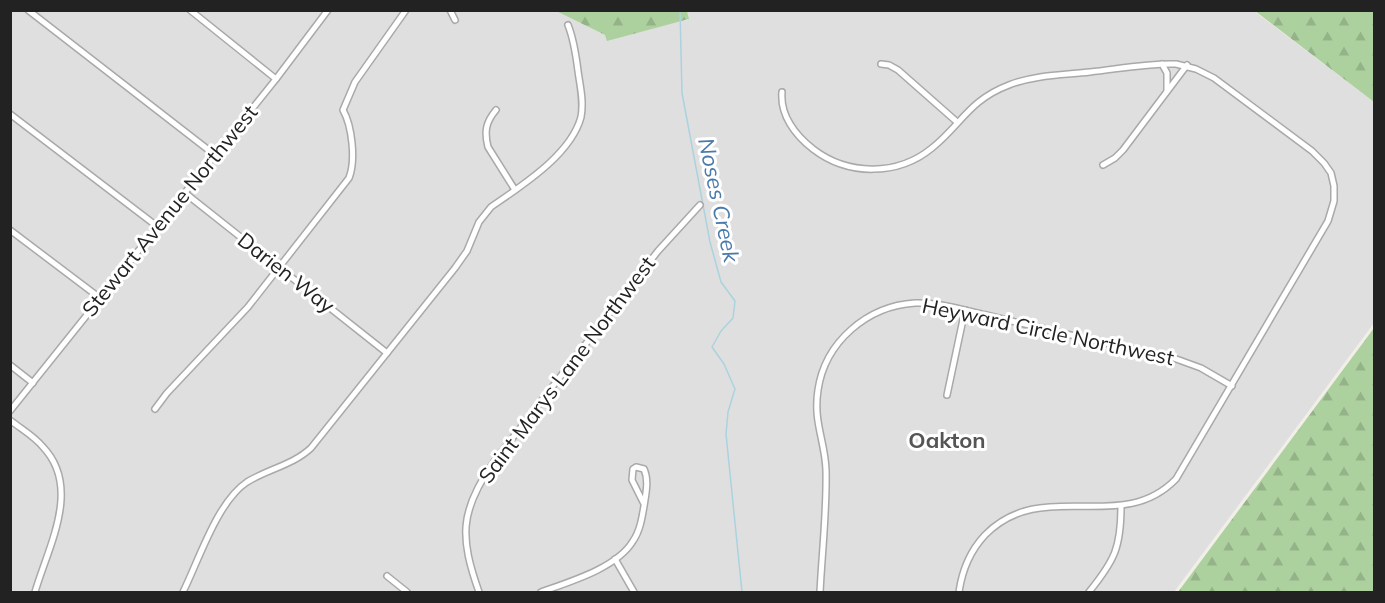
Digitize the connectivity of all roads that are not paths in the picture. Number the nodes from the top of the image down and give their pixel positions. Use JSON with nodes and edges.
{"nodes":[{"id":1,"x":28,"y":10,"type":"edge"},
{"id":2,"x":190,"y":10,"type":"edge"},
{"id":3,"x":328,"y":10,"type":"edge"},
{"id":4,"x":406,"y":10,"type":"edge"},
{"id":5,"x":450,"y":10,"type":"edge"},
{"id":6,"x":454,"y":20,"type":"dead end"},
{"id":7,"x":568,"y":25,"type":"dead end"},
{"id":8,"x":881,"y":64,"type":"dead end"},
{"id":9,"x":1162,"y":64,"type":"junction"},
{"id":10,"x":1187,"y":65,"type":"junction"},
{"id":11,"x":276,"y":79,"type":"junction"},
{"id":12,"x":782,"y":92,"type":"dead end"},
{"id":13,"x":1167,"y":92,"type":"junction"},
{"id":14,"x":496,"y":110,"type":"dead end"},
{"id":15,"x":10,"y":114,"type":"edge"},
{"id":16,"x":957,"y":122,"type":"junction"},
{"id":17,"x":215,"y":155,"type":"junction"},
{"id":18,"x":1103,"y":165,"type":"dead end"},
{"id":19,"x":515,"y":190,"type":"junction"},
{"id":20,"x":185,"y":193,"type":"junction"},
{"id":21,"x":700,"y":205,"type":"dead end"},
{"id":22,"x":681,"y":225,"type":"junction"},
{"id":23,"x":158,"y":227,"type":"junction"},
{"id":24,"x":10,"y":230,"type":"edge"},
{"id":25,"x":687,"y":231,"type":"dead end"},
{"id":26,"x":279,"y":268,"type":"junction"},
{"id":27,"x":100,"y":298,"type":"junction"},
{"id":28,"x":965,"y":310,"type":"junction"},
{"id":29,"x":387,"y":353,"type":"junction"},
{"id":30,"x":10,"y":366,"type":"edge"},
{"id":31,"x":33,"y":383,"type":"junction"},
{"id":32,"x":1232,"y":386,"type":"junction"},
{"id":33,"x":946,"y":395,"type":"dead end"},
{"id":34,"x":155,"y":409,"type":"dead end"},
{"id":35,"x":10,"y":411,"type":"edge"},
{"id":36,"x":10,"y":420,"type":"edge"},
{"id":37,"x":644,"y":504,"type":"junction"},
{"id":38,"x":1121,"y":506,"type":"junction"},
{"id":39,"x":615,"y":559,"type":"junction"},
{"id":40,"x":387,"y":576,"type":"dead end"},
{"id":41,"x":35,"y":592,"type":"edge"},
{"id":42,"x":183,"y":592,"type":"edge"},
{"id":43,"x":407,"y":592,"type":"edge"},
{"id":44,"x":479,"y":592,"type":"edge"},
{"id":45,"x":541,"y":592,"type":"edge"},
{"id":46,"x":634,"y":592,"type":"edge"},
{"id":47,"x":820,"y":592,"type":"edge"},
{"id":48,"x":959,"y":592,"type":"edge"},
{"id":49,"x":1089,"y":592,"type":"edge"}],
"edges":[{"from":1,"to":17,"type":"street"},
{"from":2,"to":11,"type":"street"},
{"from":3,"to":11,"type":"street","name":"Stewart Avenue Northwest"},
{"from":4,"to":26,"type":"street"},
{"from":5,"to":6,"type":"street"},
{"from":7,"to":19,"type":"street"},
{"from":8,"to":16,"type":"street"},
{"from":9,"to":10,"type":"street"},
{"from":9,"to":13,"type":"street"},
{"from":9,"to":16,"type":"street"},
{"from":10,"to":13,"type":"street"},
{"from":10,"to":32,"type":"street"},
{"from":11,"to":17,"type":"street","name":"Stewart Avenue Northwest"},
{"from":12,"to":16,"type":"street"},
{"from":13,"to":18,"type":"street"},
{"from":14,"to":19,"type":"street"},
{"from":15,"to":23,"type":"street"},
{"from":17,"to":20,"type":"street","name":"Stewart Avenue Northwest"},
{"from":19,"to":29,"type":"street"},
{"from":20,"to":23,"type":"street","name":"Stewart Avenue Northwest"},
{"from":20,"to":26,"type":"street","name":"Darien Way"},
{"from":21,"to":22,"type":"street","name":"Saint Marys Lane Northwest"},
{"from":22,"to":25,"type":"street"},
{"from":22,"to":44,"type":"street","name":"Saint Marys Lane Northwest"},
{"from":23,"to":27,"type":"street","name":"Stewart Avenue Northwest"},
{"from":24,"to":27,"type":"street"},
{"from":26,"to":29,"type":"street","name":"Darien Way"},
{"from":26,"to":34,"type":"street"},
{"from":27,"to":31,"type":"street","name":"Stewart Avenue Northwest"},
{"from":28,"to":32,"type":"street","name":"Heyward Circle Northwest"},
{"from":28,"to":33,"type":"street"},
{"from":28,"to":47,"type":"street","name":"Heyward Circle Northwest"},
{"from":29,"to":42,"type":"street"},
{"from":30,"to":31,"type":"street"},
{"from":31,"to":35,"type":"street","name":"Stewart Avenue Northwest"},
{"from":32,"to":38,"type":"street"},
{"from":36,"to":41,"type":"street"},
{"from":37,"to":37,"type":"street"},
{"from":37,"to":39,"type":"street"},
{"from":38,"to":48,"type":"street"},
{"from":38,"to":49,"type":"street"},
{"from":39,"to":45,"type":"street"},
{"from":39,"to":46,"type":"street"},
{"from":40,"to":43,"type":"street"}]}
